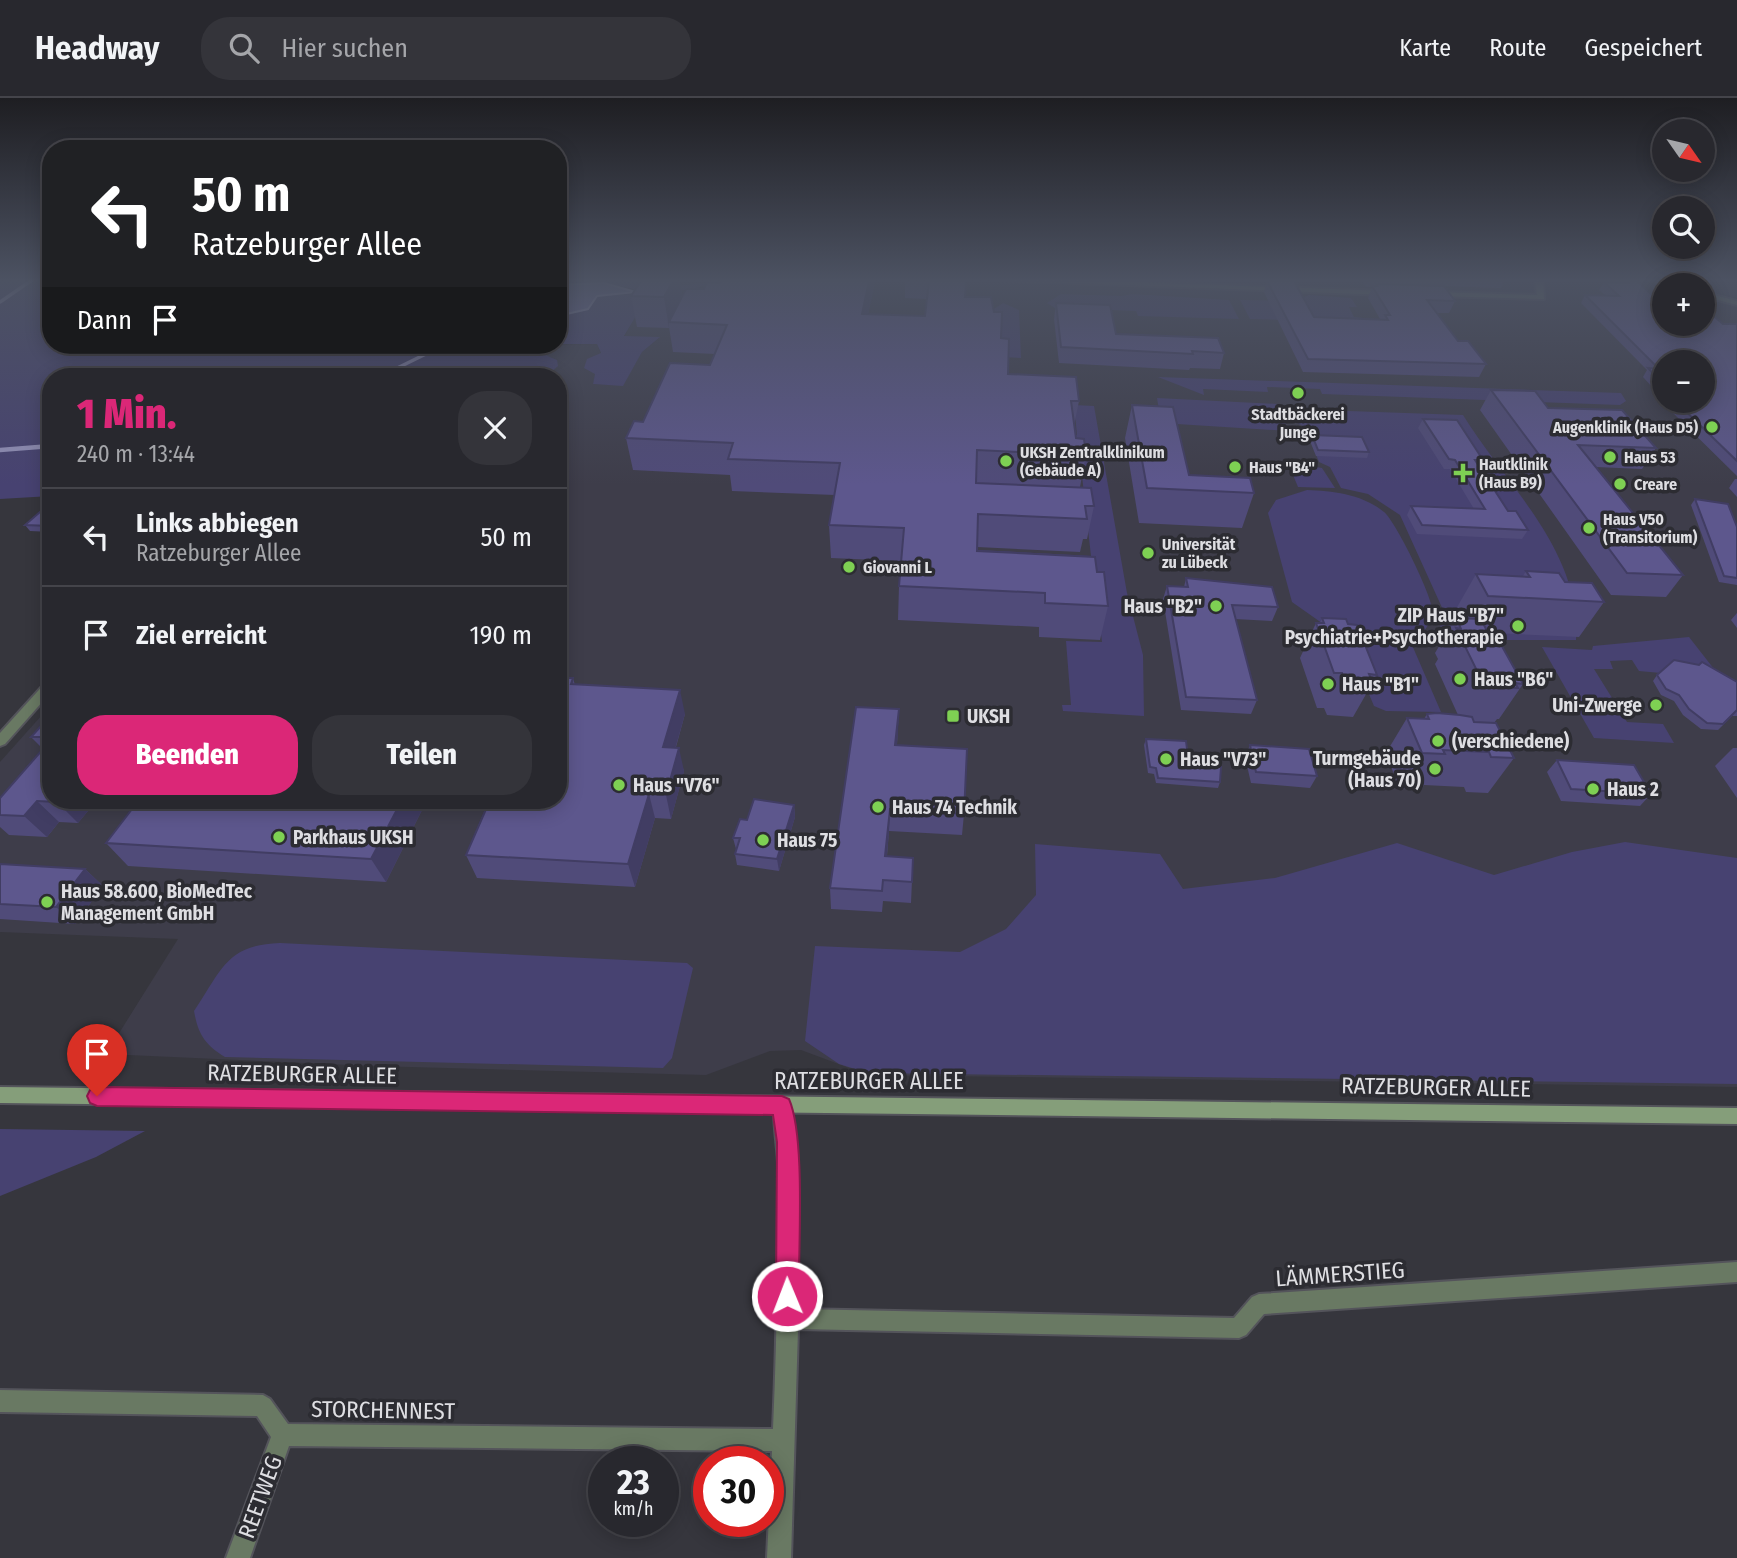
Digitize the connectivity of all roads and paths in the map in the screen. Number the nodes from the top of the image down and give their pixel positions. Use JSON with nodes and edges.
{"nodes":[{"id":1,"x":42,"y":694,"type":"edge"},
{"id":2,"x":0,"y":741,"type":"edge"},
{"id":3,"x":0,"y":1095,"type":"edge"},
{"id":4,"x":782,"y":1106,"type":"junction"},
{"id":5,"x":1737,"y":1116,"type":"edge"},
{"id":6,"x":1737,"y":1272,"type":"edge"},
{"id":7,"x":788,"y":1319,"type":"junction"},
{"id":8,"x":0,"y":1401,"type":"edge"},
{"id":9,"x":282,"y":1435,"type":"junction"},
{"id":10,"x":781,"y":1440,"type":"junction"},
{"id":11,"x":238,"y":1558,"type":"edge"},
{"id":12,"x":779,"y":1558,"type":"edge"}],
"edges":[{"from":1,"to":2,"type":"street"},
{"from":3,"to":4,"type":"main road","name":"RATZEBURGER ALLEE"},
{"from":4,"to":5,"type":"main road","name":"RATZEBURGER ALLEE"},
{"from":4,"to":7,"type":"street"},
{"from":6,"to":7,"type":"street","name":"LÄMMERSTIEG"},
{"from":7,"to":10,"type":"street"},
{"from":8,"to":9,"type":"street"},
{"from":9,"to":10,"type":"street","name":"STORCHENNEST"},
{"from":9,"to":11,"type":"street","name":"REETWEG"},
{"from":10,"to":12,"type":"street"}]}
